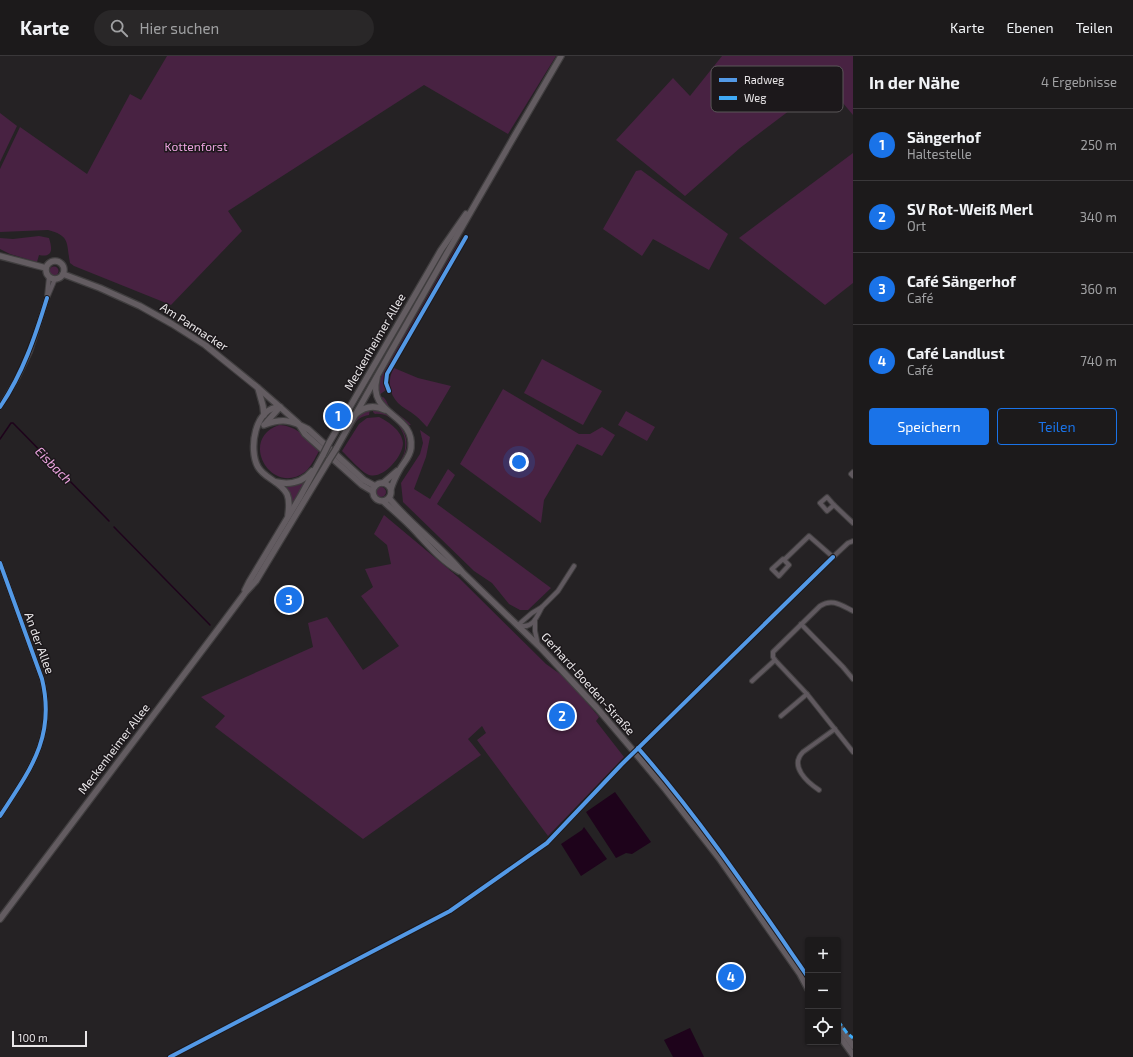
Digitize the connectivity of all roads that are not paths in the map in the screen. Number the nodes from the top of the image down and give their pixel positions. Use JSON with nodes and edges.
{"nodes":[{"id":1,"x":561,"y":56,"type":"edge"},
{"id":2,"x":457,"y":230,"type":"junction"},
{"id":3,"x":0,"y":256,"type":"edge"},
{"id":4,"x":46,"y":268,"type":"junction"},
{"id":5,"x":63,"y":274,"type":"junction"},
{"id":6,"x":49,"y":277,"type":"junction"},
{"id":7,"x":55,"y":279,"type":"junction"},
{"id":8,"x":47,"y":298,"type":"junction"},
{"id":9,"x":378,"y":375,"type":"junction"},
{"id":10,"x":257,"y":387,"type":"junction"},
{"id":11,"x":0,"y":407,"type":"edge"},
{"id":12,"x":280,"y":407,"type":"junction"},
{"id":13,"x":388,"y":411,"type":"junction"},
{"id":14,"x":264,"y":415,"type":"junction"},
{"id":15,"x":355,"y":415,"type":"junction"},
{"id":16,"x":298,"y":423,"type":"junction"},
{"id":17,"x":264,"y":425,"type":"junction"},
{"id":18,"x":254,"y":438,"type":"junction"},
{"id":19,"x":319,"y":461,"type":"junction"},
{"id":20,"x":400,"y":468,"type":"junction"},
{"id":21,"x":853,"y":472,"type":"edge"},
{"id":22,"x":853,"y":476,"type":"edge"},
{"id":23,"x":276,"y":482,"type":"junction"},
{"id":24,"x":383,"y":483,"type":"junction"},
{"id":25,"x":374,"y":488,"type":"junction"},
{"id":26,"x":390,"y":489,"type":"junction"},
{"id":27,"x":389,"y":498,"type":"junction"},
{"id":28,"x":384,"y":502,"type":"junction"},
{"id":29,"x":834,"y":504,"type":"dead end"},
{"id":30,"x":287,"y":519,"type":"junction"},
{"id":31,"x":853,"y":523,"type":"edge"},
{"id":32,"x":853,"y":541,"type":"edge"},
{"id":33,"x":784,"y":560,"type":"dead end"},
{"id":34,"x":0,"y":564,"type":"edge"},
{"id":35,"x":574,"y":566,"type":"dead end"},
{"id":36,"x":463,"y":573,"type":"junction"},
{"id":37,"x":245,"y":593,"type":"junction"},
{"id":38,"x":542,"y":607,"type":"junction"},
{"id":39,"x":853,"y":611,"type":"edge"},
{"id":40,"x":535,"y":620,"type":"junction"},
{"id":41,"x":801,"y":624,"type":"junction"},
{"id":42,"x":518,"y":625,"type":"junction"},
{"id":43,"x":538,"y":645,"type":"junction"},
{"id":44,"x":774,"y":660,"type":"junction"},
{"id":45,"x":853,"y":679,"type":"edge"},
{"id":46,"x":752,"y":681,"type":"dead end"},
{"id":47,"x":807,"y":694,"type":"junction"},
{"id":48,"x":781,"y":716,"type":"dead end"},
{"id":49,"x":835,"y":729,"type":"junction"},
{"id":50,"x":853,"y":752,"type":"edge"},
{"id":51,"x":819,"y":790,"type":"dead end"},
{"id":52,"x":0,"y":816,"type":"edge"},
{"id":53,"x":0,"y":919,"type":"edge"},
{"id":54,"x":800,"y":974,"type":"junction"},
{"id":55,"x":805,"y":980,"type":"edge"},
{"id":56,"x":805,"y":983,"type":"edge"},
{"id":57,"x":841,"y":1029,"type":"edge"},
{"id":58,"x":841,"y":1038,"type":"edge"},
{"id":59,"x":853,"y":1046,"type":"edge"},
{"id":60,"x":853,"y":1055,"type":"edge"}],
"edges":[{"from":1,"to":2,"type":"main road","name":"Meckenheimer Allee"},
{"from":2,"to":9,"type":"main road","name":"Meckenheimer Allee"},
{"from":2,"to":19,"type":"main road","name":"Meckenheimer Allee","bridge":true},
{"from":3,"to":4,"type":"main road"},
{"from":4,"to":5,"type":"main road"},
{"from":4,"to":6,"type":"main road"},
{"from":5,"to":7,"type":"main road"},
{"from":5,"to":10,"type":"main road","name":"Am Pannacker"},
{"from":6,"to":7,"type":"main road"},
{"from":6,"to":8,"type":"street"},
{"from":7,"to":8,"type":"street"},
{"from":8,"to":11,"type":"street"},
{"from":9,"to":13,"type":"main road"},
{"from":9,"to":15,"type":"main road","name":"Meckenheimer Allee"},
{"from":10,"to":12,"type":"main road","name":"Am Pannacker"},
{"from":10,"to":14,"type":"main road"},
{"from":12,"to":14,"type":"main road"},
{"from":12,"to":16,"type":"main road","name":"Am Pannacker"},
{"from":12,"to":17,"type":"main road"},
{"from":13,"to":15,"type":"main road"},
{"from":13,"to":20,"type":"main road"},
{"from":14,"to":18,"type":"main road"},
{"from":15,"to":37,"type":"main road","name":"Meckenheimer Allee","bridge":true},
{"from":16,"to":17,"type":"main road"},
{"from":16,"to":25,"type":"main road","name":"Am Pannacker"},
{"from":17,"to":18,"type":"main road"},
{"from":18,"to":23,"type":"main road"},
{"from":19,"to":23,"type":"main road"},
{"from":19,"to":30,"type":"main road","name":"Meckenheimer Allee"},
{"from":20,"to":24,"type":"main road"},
{"from":20,"to":26,"type":"main road"},
{"from":21,"to":22,"type":"street"},
{"from":23,"to":30,"type":"main road"},
{"from":24,"to":25,"type":"main road"},
{"from":24,"to":26,"type":"main road"},
{"from":25,"to":28,"type":"main road","name":"Gerhard-Boeden-Straße"},
{"from":26,"to":27,"type":"main road"},
{"from":27,"to":28,"type":"main road"},
{"from":27,"to":36,"type":"main road","name":"Gerhard-Boeden-Straße"},
{"from":28,"to":36,"type":"main road","name":"Gerhard-Boeden-Straße"},
{"from":29,"to":31,"type":"street"},
{"from":30,"to":37,"type":"main road","name":"Meckenheimer Allee"},
{"from":32,"to":33,"type":"street"},
{"from":34,"to":52,"type":"street","name":"An der Allee"},
{"from":35,"to":38,"type":"street"},
{"from":36,"to":42,"type":"main road","name":"Gerhard-Boeden-Straße"},
{"from":37,"to":53,"type":"main road","name":"Meckenheimer Allee"},
{"from":38,"to":40,"type":"street"},
{"from":38,"to":42,"type":"street"},
{"from":39,"to":41,"type":"street"},
{"from":40,"to":42,"type":"street"},
{"from":40,"to":43,"type":"street"},
{"from":41,"to":44,"type":"street"},
{"from":41,"to":45,"type":"street"},
{"from":42,"to":43,"type":"main road","name":"Gerhard-Boeden-Straße"},
{"from":43,"to":54,"type":"main road","name":"Gerhard-Boeden-Straße"},
{"from":44,"to":46,"type":"street"},
{"from":44,"to":47,"type":"street"},
{"from":47,"to":48,"type":"street"},
{"from":47,"to":49,"type":"street"},
{"from":49,"to":50,"type":"street"},
{"from":49,"to":51,"type":"street"},
{"from":54,"to":55,"type":"main road","name":"Gerhard-Boeden-Straße"},
{"from":54,"to":56,"type":"main road","name":"Gerhard-Boeden-Straße"},
{"from":57,"to":59,"type":"main road"},
{"from":58,"to":60,"type":"main road"}]}
